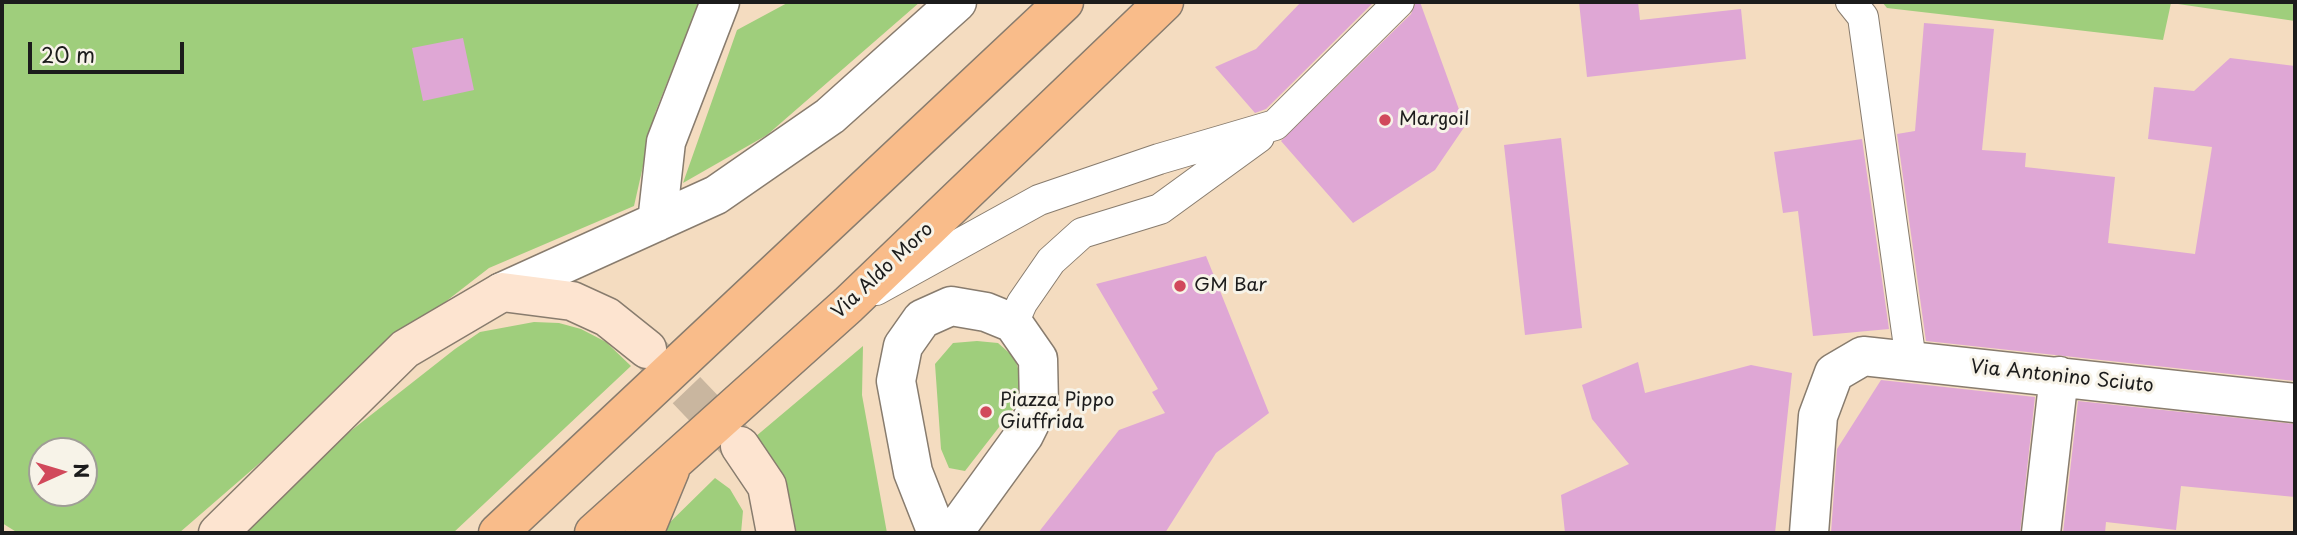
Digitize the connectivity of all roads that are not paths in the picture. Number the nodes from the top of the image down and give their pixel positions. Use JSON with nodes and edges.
{"nodes":[{"id":1,"x":720,"y":2,"type":"edge"},
{"id":2,"x":957,"y":2,"type":"edge"},
{"id":3,"x":1064,"y":2,"type":"edge"},
{"id":4,"x":1164,"y":2,"type":"edge"},
{"id":5,"x":1399,"y":2,"type":"edge"},
{"id":6,"x":1851,"y":2,"type":"edge"},
{"id":7,"x":1275,"y":125,"type":"junction"},
{"id":8,"x":657,"y":222,"type":"junction"},
{"id":9,"x":502,"y":292,"type":"junction"},
{"id":10,"x":848,"y":305,"type":"junction"},
{"id":11,"x":1013,"y":323,"type":"junction"},
{"id":12,"x":647,"y":349,"type":"tunnel mouth"},
{"id":13,"x":1912,"y":361,"type":"junction"},
{"id":14,"x":2059,"y":376,"type":"junction"},
{"id":15,"x":2295,"y":403,"type":"edge"},
{"id":16,"x":740,"y":446,"type":"tunnel mouth"},
{"id":17,"x":675,"y":458,"type":"junction"},
{"id":18,"x":218,"y":533,"type":"edge"},
{"id":19,"x":498,"y":533,"type":"edge"},
{"id":20,"x":594,"y":533,"type":"edge"},
{"id":21,"x":644,"y":533,"type":"edge"},
{"id":22,"x":776,"y":533,"type":"edge"},
{"id":23,"x":937,"y":533,"type":"edge"},
{"id":24,"x":953,"y":533,"type":"edge"},
{"id":25,"x":1809,"y":533,"type":"edge"},
{"id":26,"x":2041,"y":533,"type":"edge"}],
"edges":[{"from":1,"to":8,"type":"street"},
{"from":2,"to":8,"type":"street"},
{"from":3,"to":19,"type":"main road"},
{"from":4,"to":10,"type":"main road","name":"Via Aldo Moro"},
{"from":5,"to":7,"type":"lane"},
{"from":6,"to":13,"type":"lane"},
{"from":7,"to":10,"type":"lane"},
{"from":7,"to":11,"type":"lane"},
{"from":8,"to":9,"type":"street"},
{"from":9,"to":12,"type":"main road"},
{"from":9,"to":18,"type":"main road"},
{"from":10,"to":17,"type":"main road","name":"Via Aldo Moro"},
{"from":11,"to":23,"type":"street"},
{"from":11,"to":24,"type":"street"},
{"from":13,"to":14,"type":"street","name":"Via Antonino Sciuto"},
{"from":13,"to":25,"type":"street","name":"Via Antonino Sciuto"},
{"from":14,"to":15,"type":"street","name":"Via Antonino Sciuto"},
{"from":14,"to":26,"type":"street"},
{"from":16,"to":22,"type":"main road"},
{"from":17,"to":20,"type":"main road","name":"Via Aldo Moro"},
{"from":17,"to":21,"type":"main road"}]}
